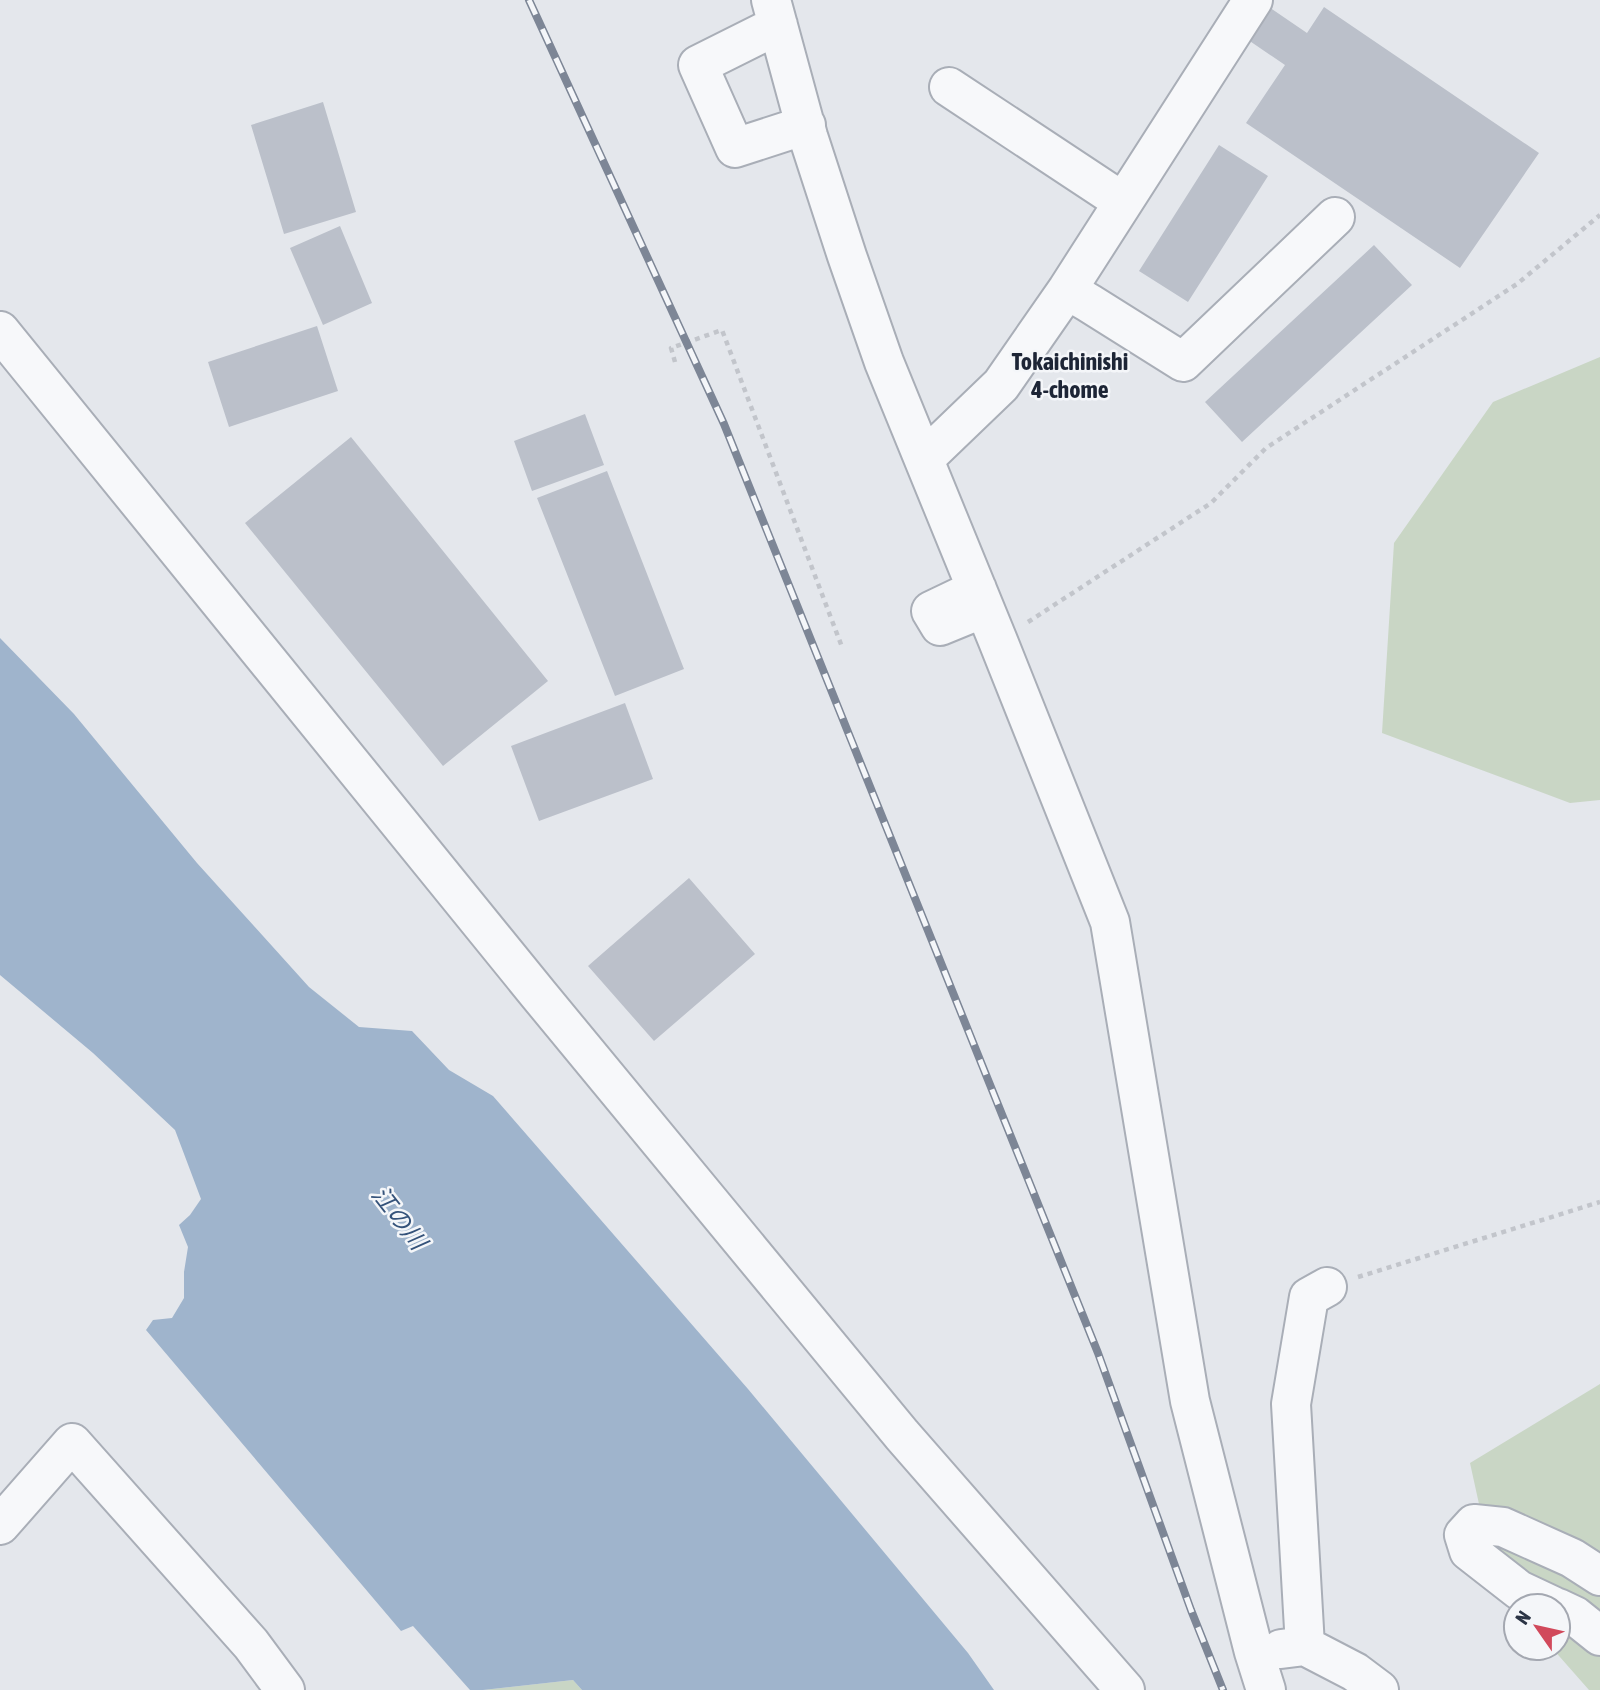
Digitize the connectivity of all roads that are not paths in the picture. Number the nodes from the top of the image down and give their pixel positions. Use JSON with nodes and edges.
{"nodes":[{"id":1,"x":1253,"y":0,"type":"edge"},
{"id":2,"x":774,"y":13,"type":"edge"},
{"id":3,"x":949,"y":87,"type":"dead end"},
{"id":4,"x":806,"y":125,"type":"junction"},
{"id":5,"x":1194,"y":131,"type":"dead end"},
{"id":6,"x":1123,"y":202,"type":"junction"},
{"id":7,"x":1335,"y":216,"type":"dead end"},
{"id":8,"x":1078,"y":297,"type":"junction"},
{"id":9,"x":0,"y":331,"type":"edge"},
{"id":10,"x":924,"y":459,"type":"junction"},
{"id":11,"x":1327,"y":1287,"type":"road end"},
{"id":12,"x":0,"y":1525,"type":"edge"},
{"id":13,"x":1600,"y":1576,"type":"edge"},
{"id":14,"x":1522,"y":1592,"type":"edge"},
{"id":15,"x":1572,"y":1615,"type":"edge"},
{"id":16,"x":1600,"y":1636,"type":"edge"},
{"id":17,"x":1305,"y":1646,"type":"junction"},
{"id":18,"x":1254,"y":1652,"type":"junction"},
{"id":19,"x":285,"y":1690,"type":"edge"},
{"id":20,"x":1125,"y":1690,"type":"edge"},
{"id":21,"x":1266,"y":1690,"type":"edge"},
{"id":22,"x":1379,"y":1690,"type":"edge"}],
"edges":[{"from":1,"to":6,"type":"street"},
{"from":2,"to":4,"type":"street"},
{"from":2,"to":4,"type":"street"},
{"from":3,"to":6,"type":"street"},
{"from":4,"to":10,"type":"street"},
{"from":5,"to":8,"type":"street"},
{"from":6,"to":8,"type":"street"},
{"from":7,"to":8,"type":"street"},
{"from":8,"to":10,"type":"street"},
{"from":9,"to":20,"type":"street"},
{"from":10,"to":18,"type":"street"},
{"from":11,"to":17,"type":"street"},
{"from":12,"to":19,"type":"street"},
{"from":13,"to":14,"type":"street"},
{"from":15,"to":16,"type":"street"},
{"from":17,"to":18,"type":"street"},
{"from":17,"to":22,"type":"street"},
{"from":18,"to":21,"type":"street"}]}
